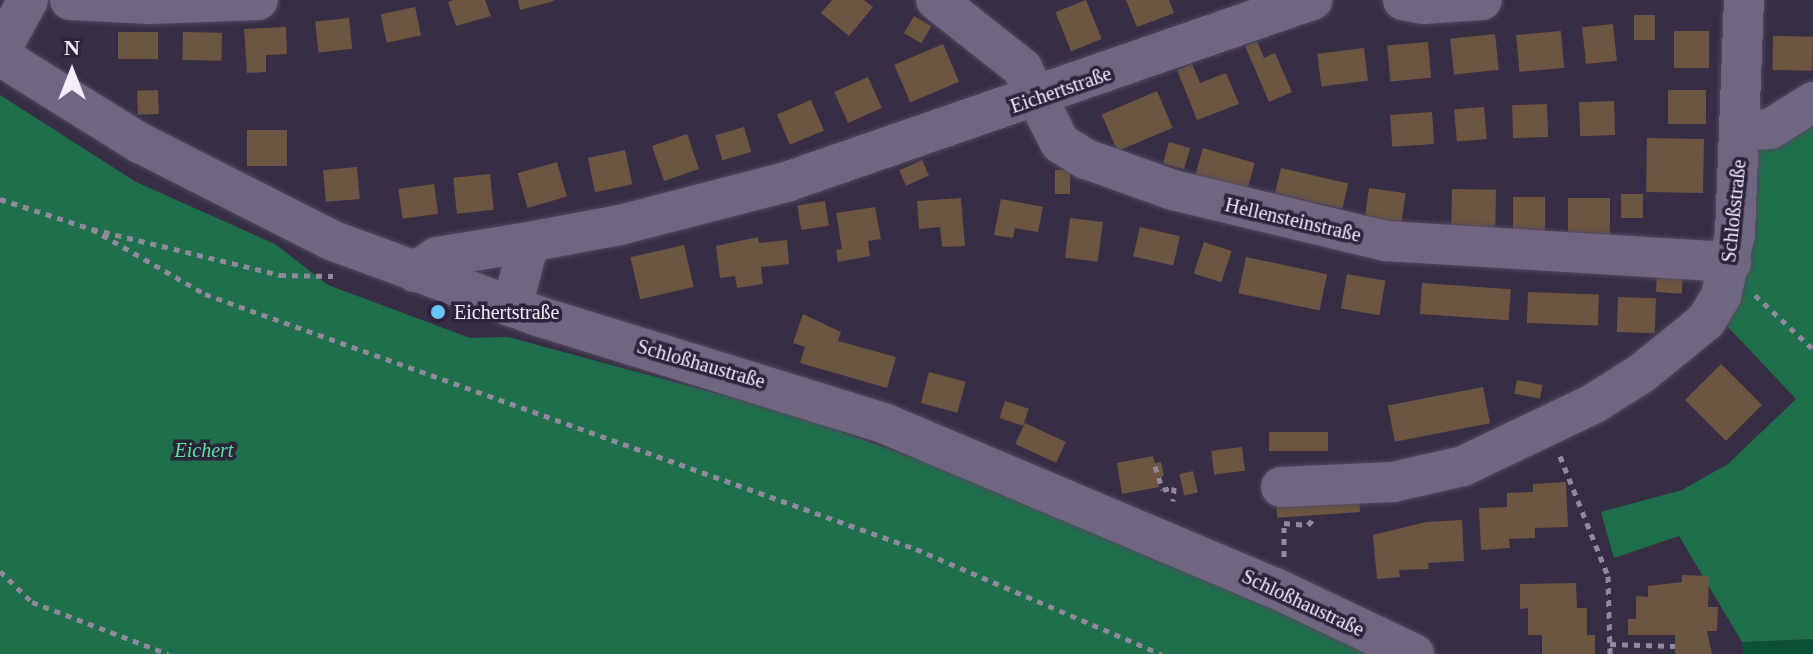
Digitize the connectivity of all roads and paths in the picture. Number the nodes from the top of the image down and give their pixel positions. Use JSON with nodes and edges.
{"nodes":[{"id":1,"x":28,"y":0,"type":"edge"},
{"id":2,"x":70,"y":0,"type":"edge"},
{"id":3,"x":258,"y":0,"type":"edge"},
{"id":4,"x":936,"y":0,"type":"edge"},
{"id":5,"x":1312,"y":0,"type":"edge"},
{"id":6,"x":1403,"y":0,"type":"edge"},
{"id":7,"x":1482,"y":0,"type":"edge"},
{"id":8,"x":1744,"y":0,"type":"edge"},
{"id":9,"x":0,"y":53,"type":"edge"},
{"id":10,"x":1036,"y":99,"type":"junction"},
{"id":11,"x":1813,"y":102,"type":"edge"},
{"id":12,"x":1740,"y":131,"type":"junction"},
{"id":13,"x":0,"y":199,"type":"edge"},
{"id":14,"x":92,"y":229,"type":"junction"},
{"id":15,"x":529,"y":242,"type":"junction"},
{"id":16,"x":374,"y":257,"type":"junction"},
{"id":17,"x":415,"y":272,"type":"junction"},
{"id":18,"x":1728,"y":272,"type":"junction"},
{"id":19,"x":512,"y":307,"type":"junction"},
{"id":20,"x":1813,"y":349,"type":"edge"},
{"id":21,"x":1548,"y":430,"type":"junction"},
{"id":22,"x":1155,"y":466,"type":"dead end"},
{"id":23,"x":1281,"y":487,"type":"dead end"},
{"id":24,"x":1173,"y":501,"type":"dead end"},
{"id":25,"x":1328,"y":517,"type":"dead end"},
{"id":26,"x":0,"y":571,"type":"edge"},
{"id":27,"x":1275,"y":588,"type":"junction"},
{"id":28,"x":1610,"y":644,"type":"junction"},
{"id":29,"x":1675,"y":646,"type":"dead end"},
{"id":30,"x":168,"y":654,"type":"edge"},
{"id":31,"x":1161,"y":654,"type":"edge"},
{"id":32,"x":1414,"y":654,"type":"edge"},
{"id":33,"x":1610,"y":654,"type":"edge"}],
"edges":[{"from":1,"to":9,"type":"street"},
{"from":2,"to":3,"type":"street"},
{"from":4,"to":10,"type":"street","name":"Hellensteinstraße"},
{"from":5,"to":10,"type":"street","name":"Eichertstraße"},
{"from":6,"to":7,"type":"street"},
{"from":8,"to":12,"type":"street","name":"Schloßstraße"},
{"from":9,"to":16,"type":"street","name":"Schloßhaustraße"},
{"from":10,"to":15,"type":"street","name":"Eichertstraße"},
{"from":10,"to":18,"type":"street","name":"Hellensteinstraße"},
{"from":11,"to":12,"type":"street"},
{"from":12,"to":18,"type":"street","name":"Schloßstraße"},
{"from":13,"to":14,"type":"path"},
{"from":14,"to":16,"type":"path"},
{"from":14,"to":31,"type":"path"},
{"from":15,"to":17,"type":"street","name":"Eichertstraße"},
{"from":15,"to":19,"type":"street"},
{"from":16,"to":17,"type":"street","name":"Schloßhaustraße"},
{"from":17,"to":19,"type":"street","name":"Schloßhaustraße"},
{"from":18,"to":20,"type":"path"},
{"from":18,"to":21,"type":"street","name":"Schloßstraße"},
{"from":19,"to":27,"type":"street","name":"Schloßhaustraße"},
{"from":21,"to":23,"type":"street","name":"Schloßstraße"},
{"from":21,"to":28,"type":"path"},
{"from":22,"to":24,"type":"path"},
{"from":25,"to":27,"type":"path"},
{"from":26,"to":30,"type":"path"},
{"from":27,"to":32,"type":"street","name":"Schloßhaustraße"},
{"from":28,"to":29,"type":"path"},
{"from":28,"to":33,"type":"path"}]}
